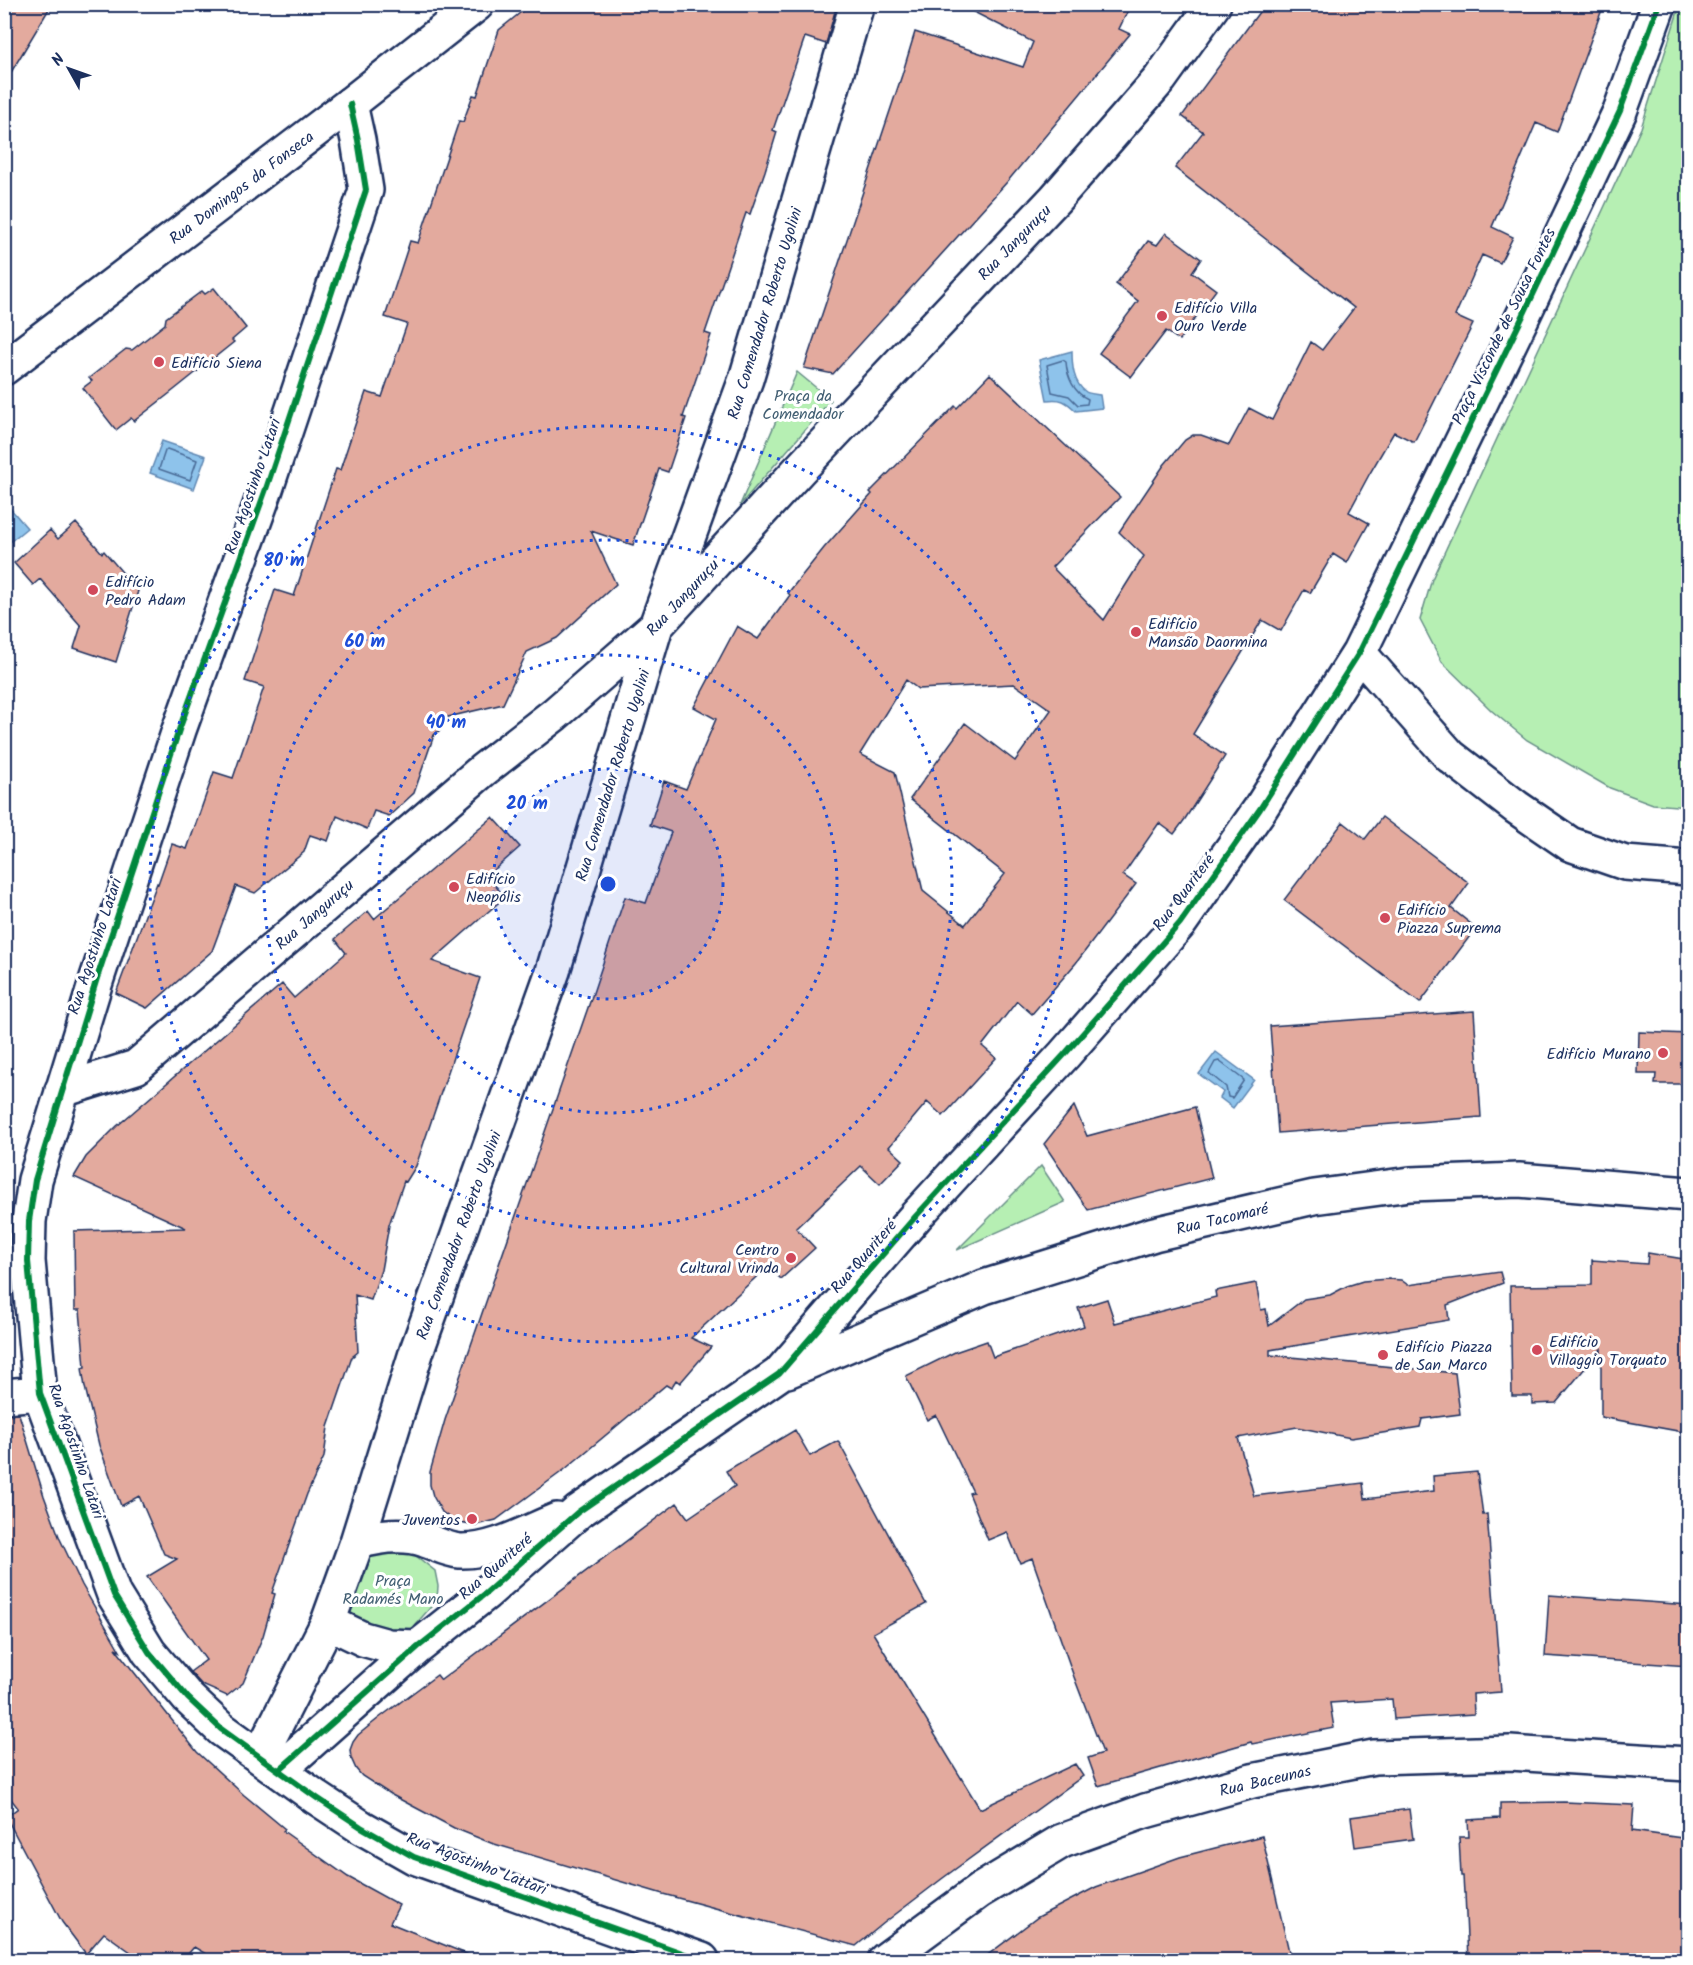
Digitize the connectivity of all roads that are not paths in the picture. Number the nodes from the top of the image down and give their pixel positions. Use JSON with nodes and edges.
{"nodes":[{"id":1,"x":477,"y":4,"type":"edge"},
{"id":2,"x":857,"y":4,"type":"edge"},
{"id":3,"x":1214,"y":4,"type":"edge"},
{"id":4,"x":1659,"y":4,"type":"edge"},
{"id":5,"x":350,"y":104,"type":"junction"},
{"id":6,"x":4,"y":368,"type":"edge"},
{"id":7,"x":656,"y":626,"type":"junction"},
{"id":8,"x":1359,"y":653,"type":"junction"},
{"id":9,"x":1689,"y":868,"type":"edge"},
{"id":10,"x":63,"y":1090,"type":"junction"},
{"id":11,"x":1689,"y":1194,"type":"edge"},
{"id":12,"x":779,"y":1374,"type":"junction"},
{"id":13,"x":40,"y":1393,"type":"junction"},
{"id":14,"x":4,"y":1396,"type":"edge"},
{"id":15,"x":578,"y":1512,"type":"junction"},
{"id":16,"x":357,"y":1542,"type":"junction"},
{"id":17,"x":328,"y":1622,"type":"junction"},
{"id":18,"x":418,"y":1647,"type":"junction"},
{"id":19,"x":269,"y":1763,"type":"junction"},
{"id":20,"x":1689,"y":1764,"type":"edge"},
{"id":21,"x":702,"y":1960,"type":"edge"},
{"id":22,"x":885,"y":1960,"type":"edge"}],
"edges":[{"from":1,"to":5,"type":"street","name":"Rua Domingos da Fonseca"},
{"from":2,"to":7,"type":"street","name":"Rua Comendador Roberto Ugolini"},
{"from":3,"to":7,"type":"street","name":"Rua Janguruçu"},
{"from":4,"to":8,"type":"street","name":"Praça Visconde de Sousa Fontes"},
{"from":5,"to":6,"type":"street","name":"Rua Domingos da Fonseca"},
{"from":5,"to":10,"type":"street","name":"Rua Agostinho Latari"},
{"from":7,"to":10,"type":"street","name":"Rua Janguruçu"},
{"from":7,"to":16,"type":"street","name":"Rua Comendador Roberto Ugolini"},
{"from":8,"to":9,"type":"street"},
{"from":8,"to":12,"type":"street","name":"Rua Quariteré"},
{"from":10,"to":13,"type":"street","name":"Rua Agostinho Latari"},
{"from":11,"to":12,"type":"street","name":"Rua Tacomaré"},
{"from":12,"to":15,"type":"street","name":"Rua Quariteré"},
{"from":13,"to":14,"type":"street"},
{"from":13,"to":19,"type":"street","name":"Rua Agostinho Latari"},
{"from":15,"to":16,"type":"street"},
{"from":15,"to":18,"type":"street","name":"Rua Quariteré"},
{"from":16,"to":17,"type":"street","name":"Rua Comendador Roberto Ugolini"},
{"from":17,"to":18,"type":"street"},
{"from":17,"to":19,"type":"street","name":"Rua Comendador Roberto Ugolini"},
{"from":18,"to":19,"type":"street","name":"Rua Quariteré"},
{"from":19,"to":21,"type":"street","name":"Rua Agostinho Lattari"},
{"from":20,"to":22,"type":"street","name":"Rua Baceunas"}]}
